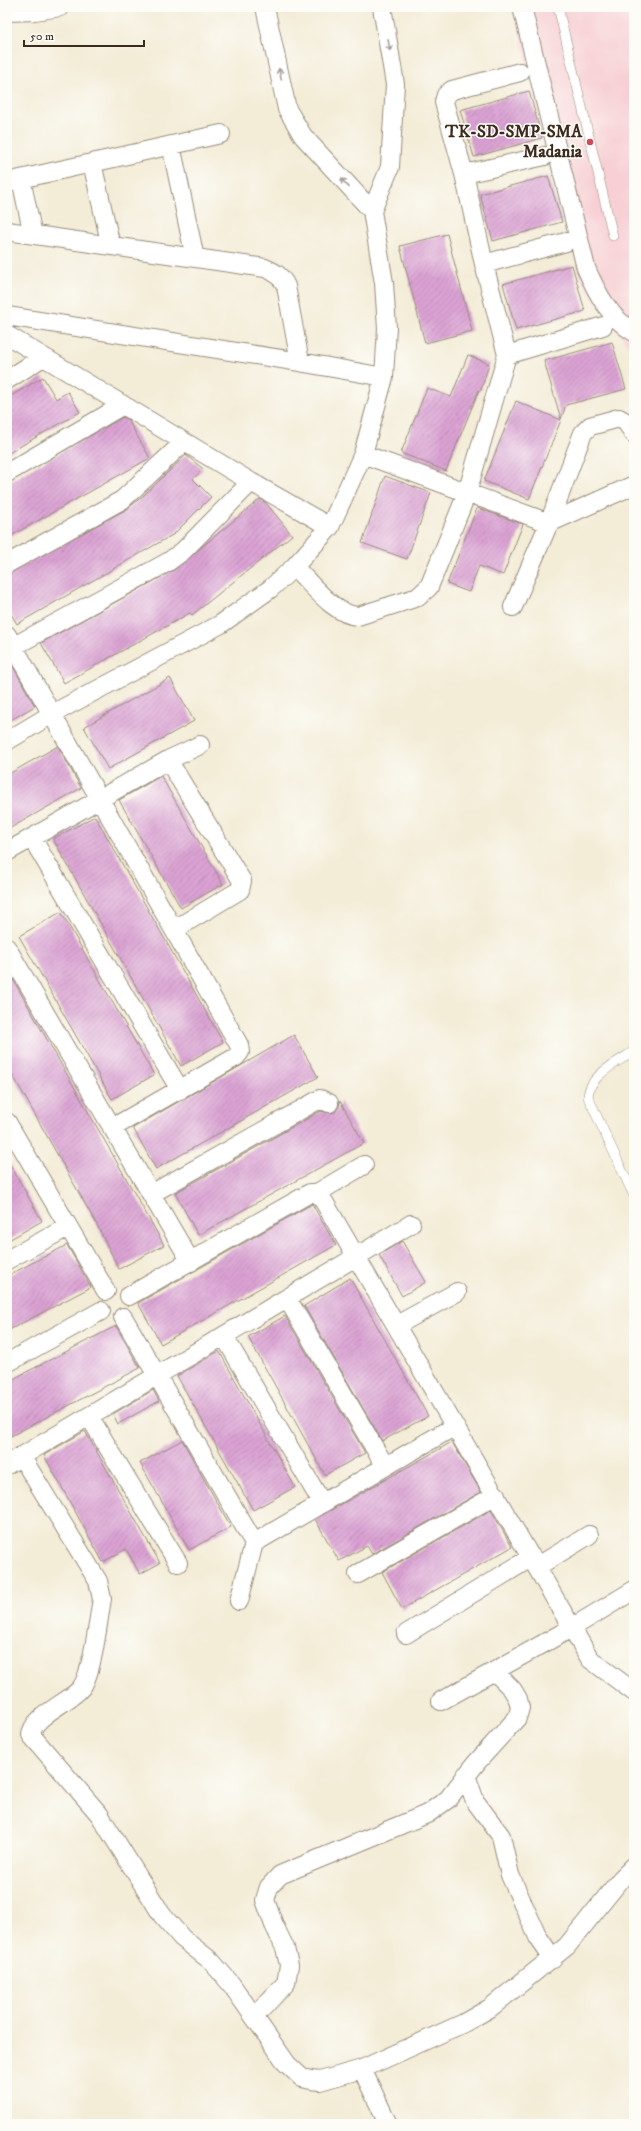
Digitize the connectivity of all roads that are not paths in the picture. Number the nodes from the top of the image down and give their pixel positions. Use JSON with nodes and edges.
{"nodes":[{"id":1,"x":60,"y":7,"type":"edge"},
{"id":2,"x":265,"y":7,"type":"edge"},
{"id":3,"x":382,"y":7,"type":"edge"},
{"id":4,"x":522,"y":7,"type":"edge"},
{"id":5,"x":558,"y":7,"type":"edge"},
{"id":6,"x":7,"y":12,"type":"edge"},
{"id":7,"x":520,"y":72,"type":"dead end"},
{"id":8,"x":221,"y":134,"type":"dead end"},
{"id":9,"x":171,"y":145,"type":"junction"},
{"id":10,"x":545,"y":156,"type":"dead end"},
{"id":11,"x":92,"y":163,"type":"junction"},
{"id":12,"x":464,"y":174,"type":"junction"},
{"id":13,"x":14,"y":180,"type":"edge"},
{"id":14,"x":372,"y":212,"type":"junction"},
{"id":15,"x":7,"y":231,"type":"edge"},
{"id":16,"x":33,"y":235,"type":"junction"},
{"id":17,"x":613,"y":236,"type":"dead end"},
{"id":18,"x":566,"y":242,"type":"dead end"},
{"id":19,"x":111,"y":246,"type":"junction"},
{"id":20,"x":195,"y":258,"type":"junction"},
{"id":21,"x":484,"y":264,"type":"junction"},
{"id":22,"x":7,"y":316,"type":"edge"},
{"id":23,"x":603,"y":326,"type":"dead end"},
{"id":24,"x":634,"y":332,"type":"edge"},
{"id":25,"x":7,"y":335,"type":"edge"},
{"id":26,"x":507,"y":355,"type":"junction"},
{"id":27,"x":43,"y":357,"type":"junction"},
{"id":28,"x":300,"y":362,"type":"junction"},
{"id":29,"x":384,"y":378,"type":"junction"},
{"id":30,"x":7,"y":380,"type":"edge"},
{"id":31,"x":123,"y":405,"type":"junction"},
{"id":32,"x":634,"y":434,"type":"edge"},
{"id":33,"x":184,"y":442,"type":"junction"},
{"id":34,"x":363,"y":454,"type":"junction"},
{"id":35,"x":7,"y":473,"type":"edge"},
{"id":36,"x":251,"y":482,"type":"junction"},
{"id":37,"x":634,"y":485,"type":"edge"},
{"id":38,"x":467,"y":492,"type":"junction"},
{"id":39,"x":549,"y":523,"type":"junction"},
{"id":40,"x":330,"y":527,"type":"junction"},
{"id":41,"x":7,"y":564,"type":"edge"},
{"id":42,"x":294,"y":567,"type":"junction"},
{"id":43,"x":513,"y":607,"type":"dead end"},
{"id":44,"x":9,"y":644,"type":"edge"},
{"id":45,"x":52,"y":714,"type":"junction"},
{"id":46,"x":7,"y":741,"type":"edge"},
{"id":47,"x":200,"y":745,"type":"dead end"},
{"id":48,"x":168,"y":760,"type":"junction"},
{"id":49,"x":99,"y":799,"type":"junction"},
{"id":50,"x":32,"y":838,"type":"junction"},
{"id":51,"x":7,"y":852,"type":"edge"},
{"id":52,"x":174,"y":929,"type":"junction"},
{"id":53,"x":7,"y":948,"type":"edge"},
{"id":54,"x":634,"y":1051,"type":"edge"},
{"id":55,"x":180,"y":1090,"type":"junction"},
{"id":56,"x":329,"y":1103,"type":"dead end"},
{"id":57,"x":7,"y":1122,"type":"edge"},
{"id":58,"x":112,"y":1128,"type":"junction"},
{"id":59,"x":364,"y":1165,"type":"dead end"},
{"id":60,"x":317,"y":1193,"type":"junction"},
{"id":61,"x":151,"y":1194,"type":"junction"},
{"id":62,"x":634,"y":1196,"type":"edge"},
{"id":63,"x":411,"y":1224,"type":"dead end"},
{"id":64,"x":68,"y":1226,"type":"junction"},
{"id":65,"x":357,"y":1257,"type":"junction"},
{"id":66,"x":7,"y":1260,"type":"edge"},
{"id":67,"x":191,"y":1262,"type":"junction"},
{"id":68,"x":106,"y":1290,"type":"junction"},
{"id":69,"x":457,"y":1292,"type":"dead end"},
{"id":70,"x":128,"y":1296,"type":"junction"},
{"id":71,"x":287,"y":1298,"type":"junction"},
{"id":72,"x":101,"y":1311,"type":"junction"},
{"id":73,"x":123,"y":1317,"type":"junction"},
{"id":74,"x":397,"y":1325,"type":"junction"},
{"id":75,"x":224,"y":1336,"type":"junction"},
{"id":76,"x":7,"y":1363,"type":"edge"},
{"id":77,"x":156,"y":1376,"type":"junction"},
{"id":78,"x":89,"y":1416,"type":"junction"},
{"id":79,"x":455,"y":1426,"type":"junction"},
{"id":80,"x":14,"y":1461,"type":"edge"},
{"id":81,"x":385,"y":1466,"type":"junction"},
{"id":82,"x":496,"y":1495,"type":"junction"},
{"id":83,"x":322,"y":1503,"type":"junction"},
{"id":84,"x":589,"y":1536,"type":"dead end"},
{"id":85,"x":254,"y":1543,"type":"junction"},
{"id":86,"x":535,"y":1562,"type":"junction"},
{"id":87,"x":178,"y":1563,"type":"dead end"},
{"id":88,"x":358,"y":1574,"type":"dead end"},
{"id":89,"x":634,"y":1590,"type":"edge"},
{"id":90,"x":239,"y":1601,"type":"dead end"},
{"id":91,"x":573,"y":1627,"type":"junction"},
{"id":92,"x":406,"y":1634,"type":"dead end"},
{"id":93,"x":494,"y":1671,"type":"junction"},
{"id":94,"x":634,"y":1692,"type":"edge"},
{"id":95,"x":441,"y":1701,"type":"dead end"},
{"id":96,"x":466,"y":1775,"type":"junction"},
{"id":97,"x":634,"y":1866,"type":"edge"},
{"id":98,"x":553,"y":1959,"type":"junction"},
{"id":99,"x":254,"y":2017,"type":"junction"},
{"id":100,"x":362,"y":2068,"type":"junction"},
{"id":101,"x":388,"y":2124,"type":"edge"}],
"edges":[{"from":1,"to":6,"type":"street"},
{"from":14,"to":2,"type":"street","one_way":true},
{"from":3,"to":14,"type":"street","one_way":true},
{"from":4,"to":24,"type":"street"},
{"from":5,"to":17,"type":"lane"},
{"from":7,"to":12,"type":"street"},
{"from":8,"to":9,"type":"street"},
{"from":9,"to":11,"type":"street"},
{"from":9,"to":20,"type":"street"},
{"from":10,"to":12,"type":"street"},
{"from":11,"to":13,"type":"street"},
{"from":11,"to":19,"type":"street"},
{"from":12,"to":21,"type":"street"},
{"from":13,"to":16,"type":"street"},
{"from":14,"to":29,"type":"street"},
{"from":15,"to":16,"type":"street"},
{"from":16,"to":19,"type":"street"},
{"from":18,"to":21,"type":"street"},
{"from":19,"to":20,"type":"street"},
{"from":20,"to":28,"type":"street"},
{"from":21,"to":26,"type":"street"},
{"from":22,"to":28,"type":"street"},
{"from":23,"to":26,"type":"street"},
{"from":25,"to":27,"type":"street"},
{"from":26,"to":38,"type":"street"},
{"from":27,"to":30,"type":"street"},
{"from":27,"to":31,"type":"street"},
{"from":28,"to":29,"type":"street"},
{"from":29,"to":34,"type":"street"},
{"from":31,"to":33,"type":"street"},
{"from":31,"to":35,"type":"street"},
{"from":32,"to":39,"type":"street"},
{"from":33,"to":36,"type":"street"},
{"from":33,"to":41,"type":"street"},
{"from":34,"to":38,"type":"street"},
{"from":34,"to":40,"type":"street"},
{"from":36,"to":40,"type":"street"},
{"from":36,"to":44,"type":"street"},
{"from":37,"to":39,"type":"street"},
{"from":38,"to":39,"type":"street"},
{"from":38,"to":42,"type":"street"},
{"from":39,"to":43,"type":"street"},
{"from":40,"to":42,"type":"street"},
{"from":42,"to":45,"type":"street"},
{"from":44,"to":45,"type":"street"},
{"from":45,"to":46,"type":"street"},
{"from":45,"to":49,"type":"street"},
{"from":47,"to":48,"type":"street"},
{"from":48,"to":49,"type":"street"},
{"from":48,"to":52,"type":"street"},
{"from":49,"to":50,"type":"street"},
{"from":49,"to":52,"type":"street"},
{"from":50,"to":51,"type":"street"},
{"from":50,"to":55,"type":"street"},
{"from":52,"to":55,"type":"street"},
{"from":53,"to":58,"type":"street"},
{"from":54,"to":62,"type":"lane"},
{"from":55,"to":58,"type":"street"},
{"from":56,"to":61,"type":"street"},
{"from":57,"to":64,"type":"street"},
{"from":58,"to":61,"type":"street"},
{"from":59,"to":60,"type":"street"},
{"from":60,"to":65,"type":"street"},
{"from":60,"to":67,"type":"street"},
{"from":61,"to":67,"type":"street"},
{"from":63,"to":65,"type":"street"},
{"from":64,"to":66,"type":"street"},
{"from":64,"to":68,"type":"street"},
{"from":65,"to":71,"type":"street"},
{"from":65,"to":74,"type":"street"},
{"from":67,"to":70,"type":"street"},
{"from":68,"to":70,"type":"street"},
{"from":68,"to":72,"type":"street"},
{"from":69,"to":74,"type":"street"},
{"from":70,"to":73,"type":"street"},
{"from":71,"to":75,"type":"street"},
{"from":71,"to":81,"type":"street"},
{"from":72,"to":73,"type":"street"},
{"from":72,"to":76,"type":"street"},
{"from":73,"to":77,"type":"street"},
{"from":74,"to":79,"type":"street"},
{"from":75,"to":77,"type":"street"},
{"from":75,"to":83,"type":"street"},
{"from":77,"to":78,"type":"street"},
{"from":77,"to":85,"type":"street"},
{"from":78,"to":80,"type":"street"},
{"from":78,"to":87,"type":"street"},
{"from":79,"to":81,"type":"street"},
{"from":79,"to":82,"type":"street"},
{"from":80,"to":99,"type":"street"},
{"from":81,"to":83,"type":"street"},
{"from":82,"to":86,"type":"street"},
{"from":82,"to":88,"type":"street"},
{"from":83,"to":85,"type":"street"},
{"from":84,"to":86,"type":"street"},
{"from":85,"to":90,"type":"street"},
{"from":86,"to":91,"type":"street"},
{"from":86,"to":92,"type":"street"},
{"from":89,"to":91,"type":"street"},
{"from":91,"to":93,"type":"street"},
{"from":91,"to":94,"type":"street"},
{"from":93,"to":95,"type":"street"},
{"from":93,"to":96,"type":"street"},
{"from":96,"to":98,"type":"street"},
{"from":96,"to":99,"type":"street"},
{"from":97,"to":98,"type":"street"},
{"from":98,"to":100,"type":"street"},
{"from":99,"to":100,"type":"street"},
{"from":100,"to":101,"type":"street"}]}
